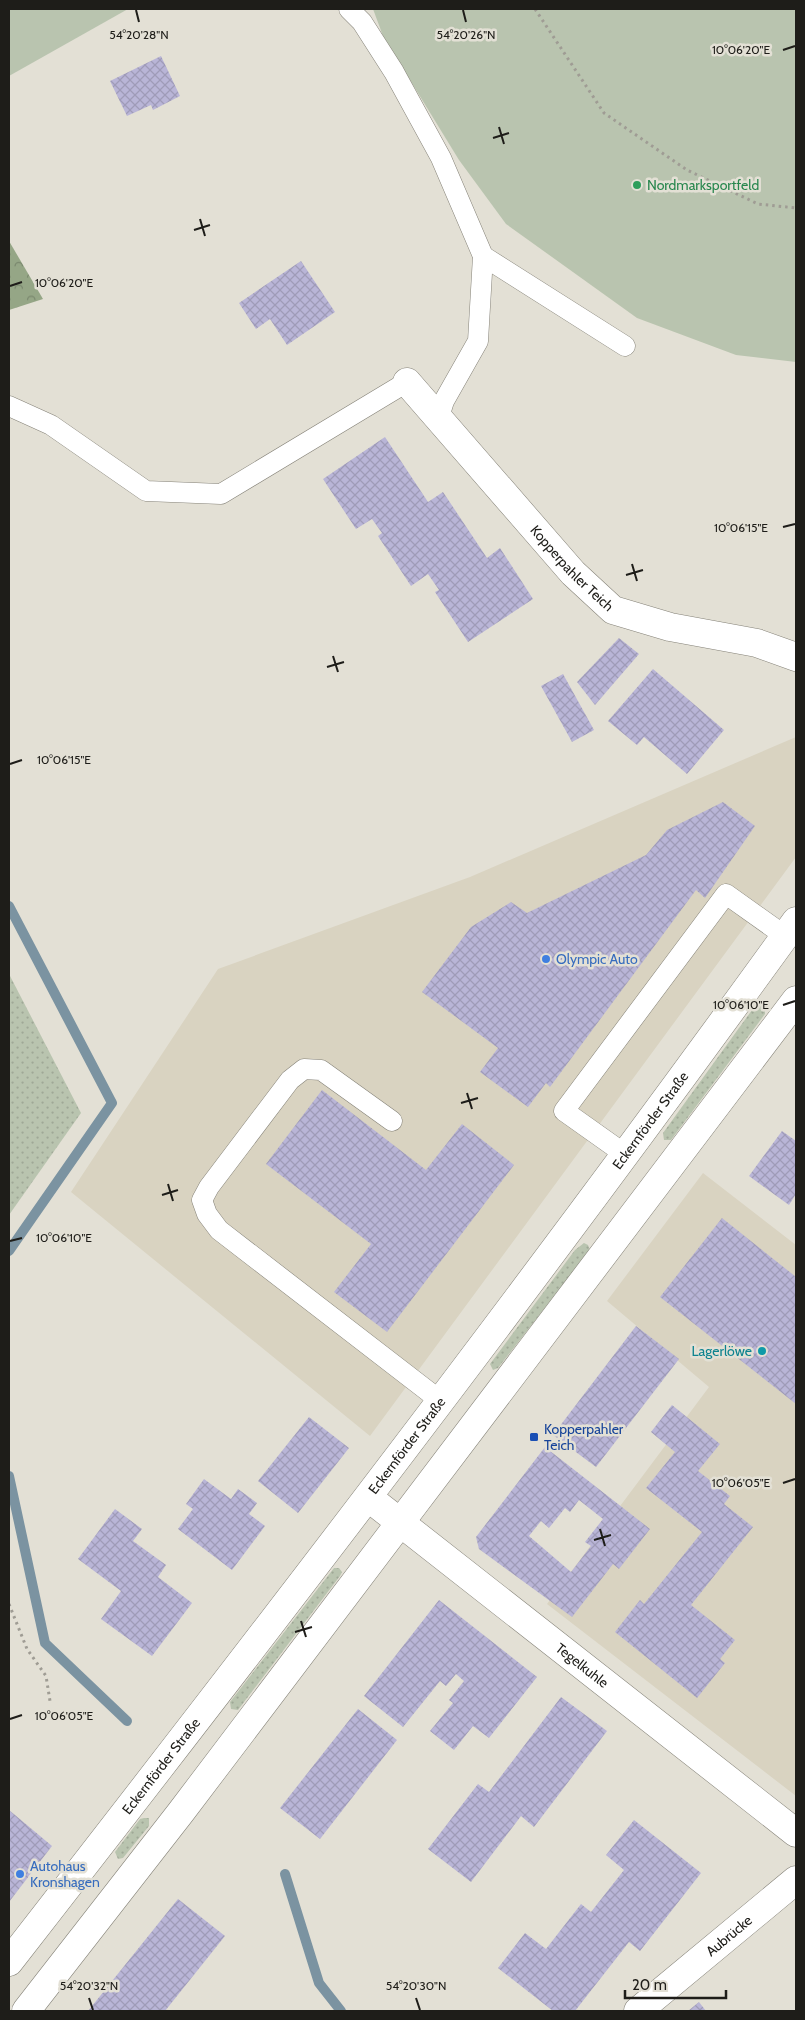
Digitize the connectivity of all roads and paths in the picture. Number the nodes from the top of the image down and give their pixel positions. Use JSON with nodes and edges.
{"nodes":[{"id":1,"x":349,"y":9,"type":"edge"},
{"id":2,"x":535,"y":9,"type":"edge"},
{"id":3,"x":796,"y":208,"type":"edge"},
{"id":4,"x":483,"y":256,"type":"junction"},
{"id":5,"x":625,"y":346,"type":"dead end"},
{"id":6,"x":407,"y":382,"type":"joint"},
{"id":7,"x":9,"y":406,"type":"edge"},
{"id":8,"x":438,"y":420,"type":"junction"},
{"id":9,"x":796,"y":658,"type":"edge"},
{"id":10,"x":791,"y":929,"type":"edge"},
{"id":11,"x":796,"y":1000,"type":"edge"},
{"id":12,"x":392,"y":1121,"type":"dead end"},
{"id":13,"x":626,"y":1155,"type":"junction"},
{"id":14,"x":442,"y":1402,"type":"junction"},
{"id":15,"x":369,"y":1498,"type":"junction"},
{"id":16,"x":401,"y":1523,"type":"junction"},
{"id":17,"x":9,"y":1604,"type":"edge"},
{"id":18,"x":50,"y":1701,"type":"dead end"},
{"id":19,"x":796,"y":1833,"type":"edge"},
{"id":20,"x":796,"y":1880,"type":"edge"},
{"id":21,"x":9,"y":1962,"type":"edge"},
{"id":22,"x":26,"y":2011,"type":"edge"},
{"id":23,"x":638,"y":2011,"type":"edge"}],
"edges":[{"from":1,"to":4,"type":"lane"},
{"from":2,"to":3,"type":"path"},
{"from":4,"to":5,"type":"lane"},
{"from":4,"to":8,"type":"lane"},
{"from":6,"to":7,"type":"lane"},
{"from":6,"to":8,"type":"main road","name":"Kopperpahler Teich"},
{"from":8,"to":9,"type":"main road","name":"Kopperpahler Teich"},
{"from":10,"to":13,"type":"main road","name":"Eckernförder Straße"},
{"from":10,"to":13,"type":"lane"},
{"from":11,"to":16,"type":"main road"},
{"from":12,"to":14,"type":"lane"},
{"from":13,"to":14,"type":"main road","name":"Eckernförder Straße"},
{"from":14,"to":15,"type":"main road","name":"Eckernförder Straße"},
{"from":15,"to":16,"type":"main road","name":"Tegelkuhle"},
{"from":15,"to":21,"type":"main road","name":"Eckernförder Straße"},
{"from":16,"to":19,"type":"main road","name":"Tegelkuhle"},
{"from":16,"to":22,"type":"main road"},
{"from":17,"to":18,"type":"path"},
{"from":20,"to":23,"type":"main road","name":"Aubrücke"}]}
